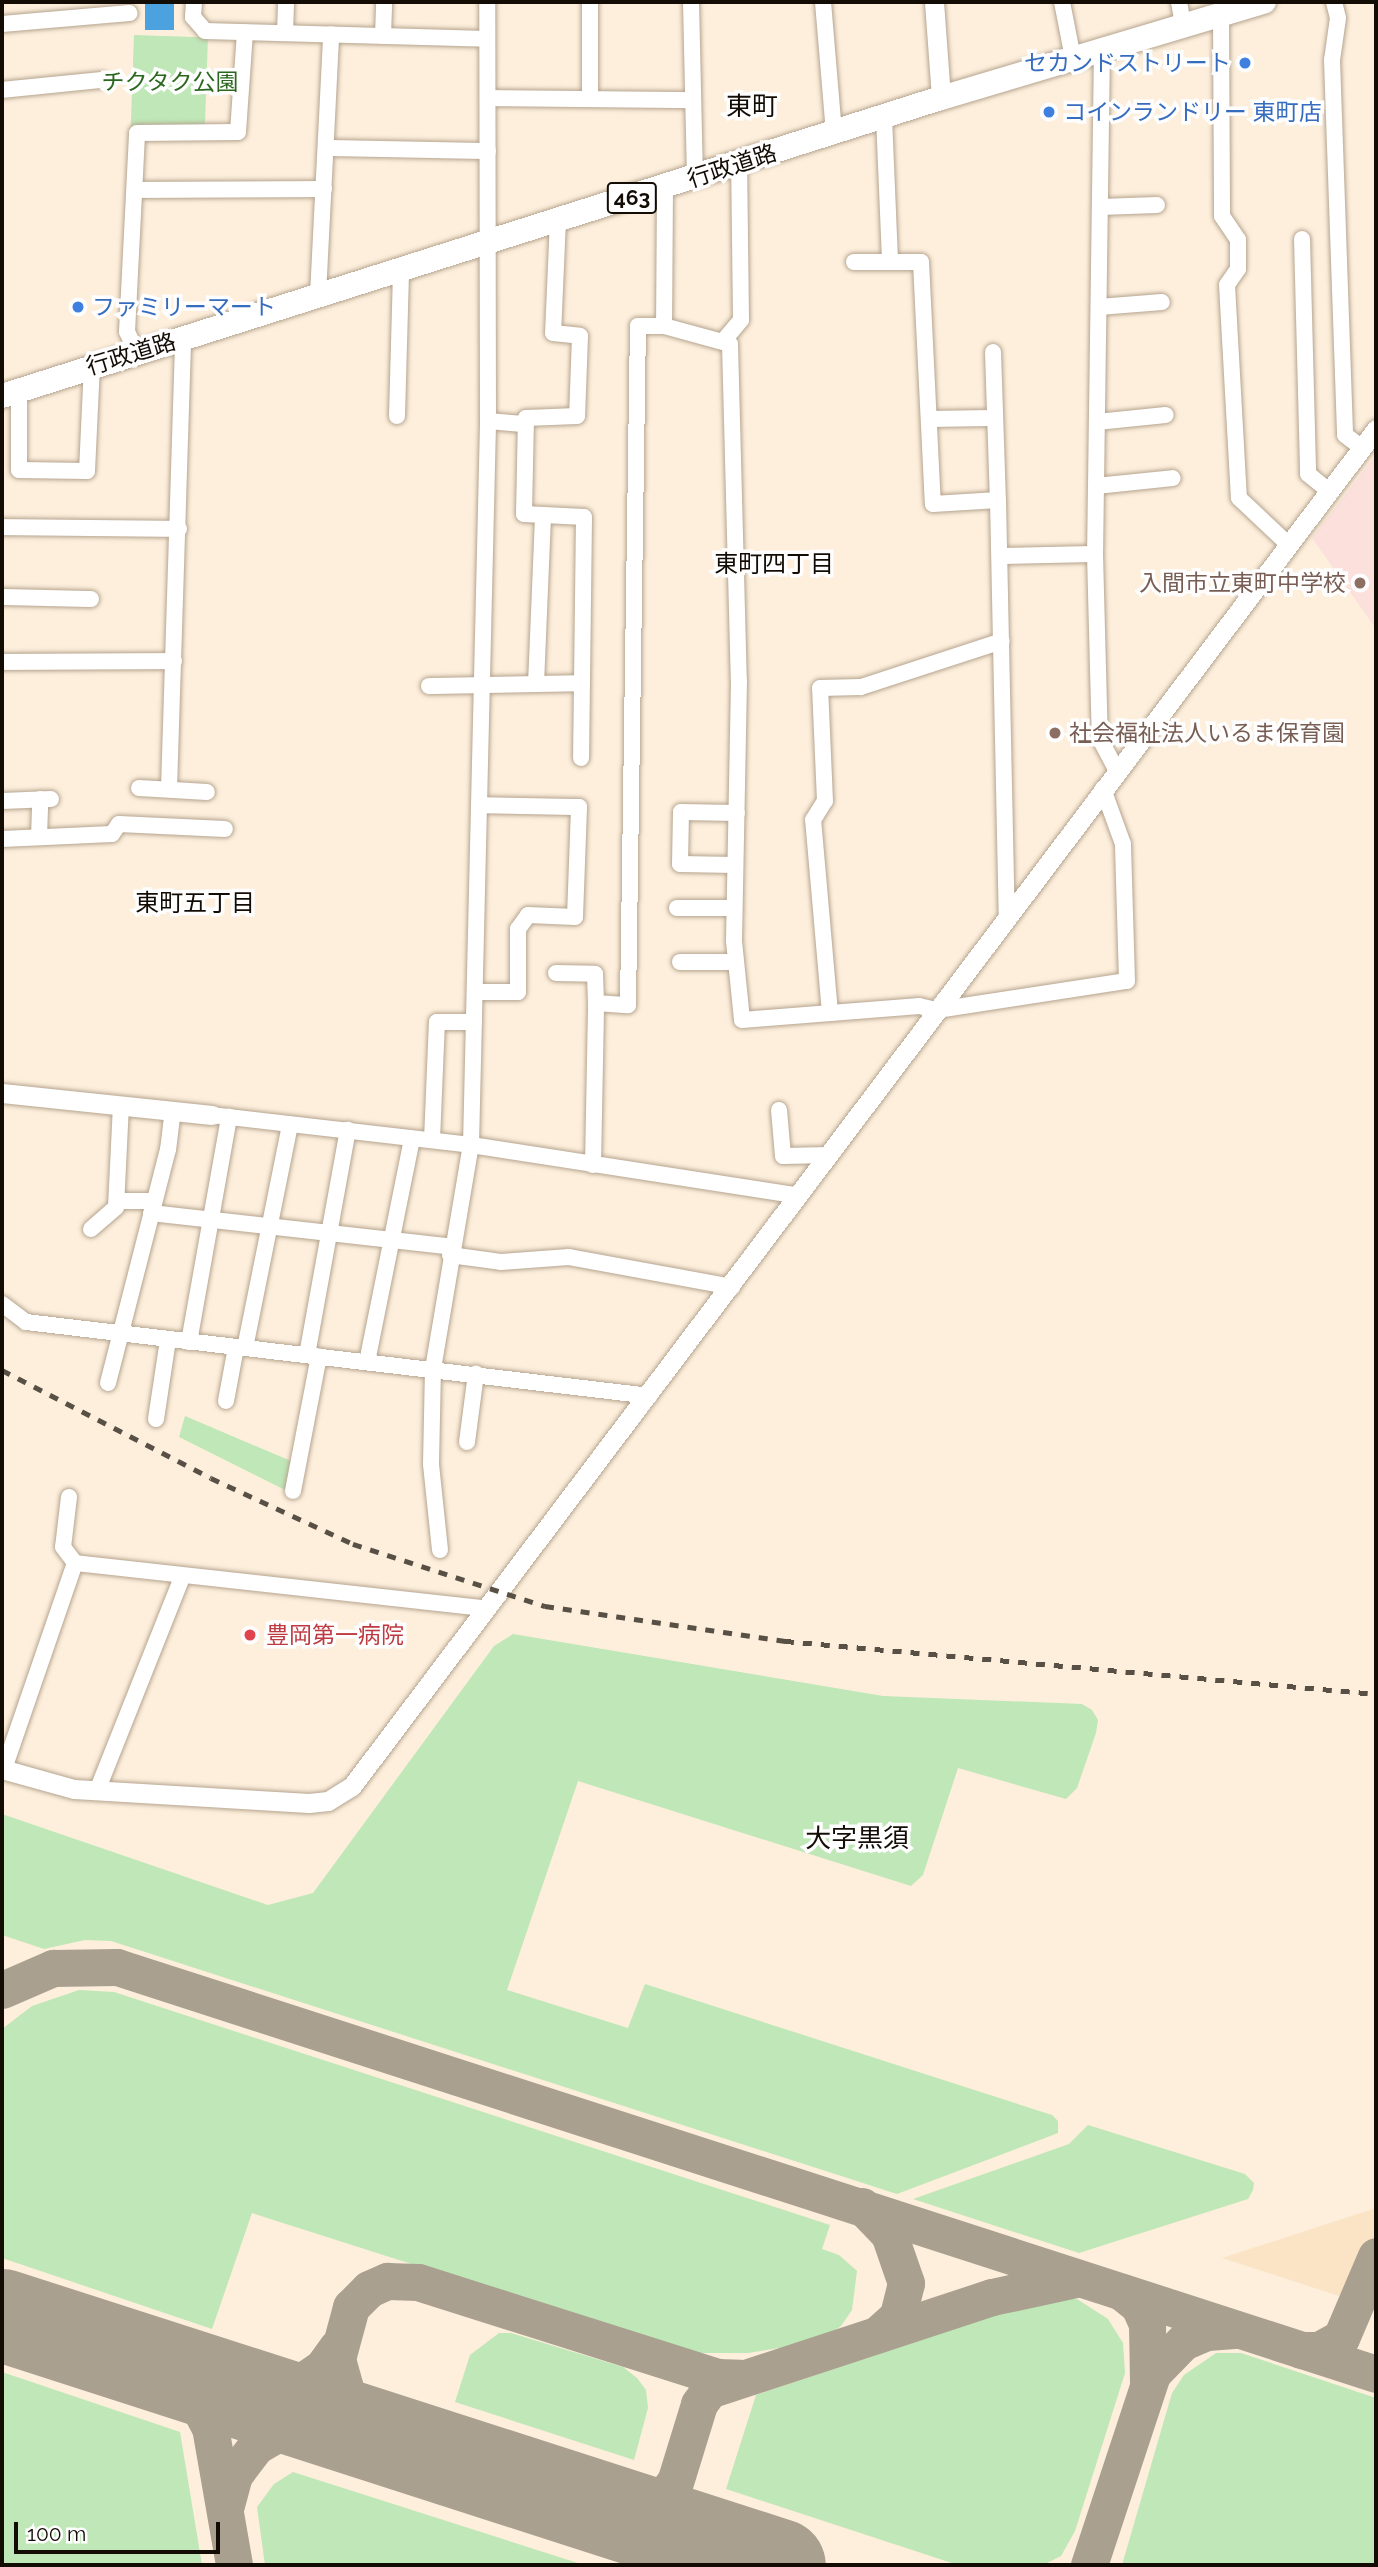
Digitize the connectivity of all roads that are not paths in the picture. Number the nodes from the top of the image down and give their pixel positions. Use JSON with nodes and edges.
{"nodes":[{"id":1,"x":194,"y":2,"type":"edge"},
{"id":2,"x":286,"y":2,"type":"edge"},
{"id":3,"x":384,"y":2,"type":"edge"},
{"id":4,"x":487,"y":2,"type":"edge"},
{"id":5,"x":590,"y":2,"type":"edge"},
{"id":6,"x":691,"y":2,"type":"edge"},
{"id":7,"x":822,"y":2,"type":"edge"},
{"id":8,"x":934,"y":2,"type":"edge"},
{"id":9,"x":1062,"y":2,"type":"edge"},
{"id":10,"x":1264,"y":2,"type":"edge"},
{"id":11,"x":1334,"y":2,"type":"edge"},
{"id":12,"x":130,"y":13,"type":"dead end"},
{"id":13,"x":1181,"y":13,"type":"edge"},
{"id":14,"x":1221,"y":14,"type":"junction"},
{"id":15,"x":2,"y":24,"type":"edge"},
{"id":16,"x":245,"y":32,"type":"junction"},
{"id":17,"x":285,"y":33,"type":"junction"},
{"id":18,"x":331,"y":34,"type":"junction"},
{"id":19,"x":383,"y":36,"type":"junction"},
{"id":20,"x":487,"y":39,"type":"junction"},
{"id":21,"x":1102,"y":49,"type":"junction"},
{"id":22,"x":1073,"y":58,"type":"junction"},
{"id":23,"x":101,"y":80,"type":"dead end"},
{"id":24,"x":2,"y":90,"type":"edge"},
{"id":25,"x":489,"y":98,"type":"junction"},
{"id":26,"x":941,"y":98,"type":"junction"},
{"id":27,"x":590,"y":99,"type":"junction"},
{"id":28,"x":693,"y":100,"type":"junction"},
{"id":29,"x":884,"y":117,"type":"junction"},
{"id":30,"x":834,"y":133,"type":"junction"},
{"id":31,"x":326,"y":148,"type":"junction"},
{"id":32,"x":488,"y":151,"type":"junction"},
{"id":33,"x":738,"y":164,"type":"junction"},
{"id":34,"x":695,"y":178,"type":"junction"},
{"id":35,"x":665,"y":188,"type":"junction"},
{"id":36,"x":324,"y":189,"type":"junction"},
{"id":37,"x":135,"y":190,"type":"junction"},
{"id":38,"x":1157,"y":205,"type":"dead end"},
{"id":39,"x":1100,"y":207,"type":"junction"},
{"id":40,"x":558,"y":220,"type":"junction"},
{"id":41,"x":1302,"y":239,"type":"dead end"},
{"id":42,"x":488,"y":242,"type":"junction"},
{"id":43,"x":854,"y":262,"type":"dead end"},
{"id":44,"x":890,"y":262,"type":"junction"},
{"id":45,"x":401,"y":269,"type":"junction"},
{"id":46,"x":318,"y":295,"type":"junction"},
{"id":47,"x":1162,"y":302,"type":"dead end"},
{"id":48,"x":1099,"y":307,"type":"junction"},
{"id":49,"x":664,"y":326,"type":"junction"},
{"id":50,"x":183,"y":338,"type":"junction"},
{"id":51,"x":725,"y":339,"type":"junction"},
{"id":52,"x":136,"y":351,"type":"junction"},
{"id":53,"x":993,"y":352,"type":"dead end"},
{"id":54,"x":92,"y":366,"type":"junction"},
{"id":55,"x":11,"y":393,"type":"edge"},
{"id":56,"x":1166,"y":415,"type":"dead end"},
{"id":57,"x":397,"y":416,"type":"dead end"},
{"id":58,"x":995,"y":418,"type":"junction"},
{"id":59,"x":929,"y":419,"type":"junction"},
{"id":60,"x":488,"y":421,"type":"junction"},
{"id":61,"x":1097,"y":422,"type":"junction"},
{"id":62,"x":526,"y":424,"type":"junction"},
{"id":63,"x":1376,"y":429,"type":"edge"},
{"id":64,"x":1362,"y":448,"type":"junction"},
{"id":65,"x":1173,"y":478,"type":"dead end"},
{"id":66,"x":1096,"y":486,"type":"junction"},
{"id":67,"x":1330,"y":492,"type":"junction"},
{"id":68,"x":998,"y":500,"type":"junction"},
{"id":69,"x":543,"y":515,"type":"junction"},
{"id":70,"x":2,"y":527,"type":"edge"},
{"id":71,"x":179,"y":529,"type":"junction"},
{"id":72,"x":1290,"y":546,"type":"junction"},
{"id":73,"x":1095,"y":554,"type":"junction"},
{"id":74,"x":1000,"y":556,"type":"junction"},
{"id":75,"x":2,"y":597,"type":"edge"},
{"id":76,"x":91,"y":599,"type":"dead end"},
{"id":77,"x":1002,"y":641,"type":"junction"},
{"id":78,"x":174,"y":661,"type":"junction"},
{"id":79,"x":2,"y":662,"type":"edge"},
{"id":80,"x":582,"y":683,"type":"junction"},
{"id":81,"x":536,"y":684,"type":"junction"},
{"id":82,"x":482,"y":685,"type":"junction"},
{"id":83,"x":429,"y":686,"type":"dead end"},
{"id":84,"x":581,"y":758,"type":"dead end"},
{"id":85,"x":1117,"y":771,"type":"junction"},
{"id":86,"x":139,"y":788,"type":"dead end"},
{"id":87,"x":169,"y":789,"type":"junction"},
{"id":88,"x":1103,"y":789,"type":"junction"},
{"id":89,"x":207,"y":792,"type":"dead end"},
{"id":90,"x":2,"y":801,"type":"edge"},
{"id":91,"x":479,"y":805,"type":"junction"},
{"id":92,"x":737,"y":813,"type":"junction"},
{"id":93,"x":225,"y":829,"type":"dead end"},
{"id":94,"x":39,"y":837,"type":"junction"},
{"id":95,"x":2,"y":839,"type":"edge"},
{"id":96,"x":736,"y":865,"type":"junction"},
{"id":97,"x":677,"y":908,"type":"dead end"},
{"id":98,"x":734,"y":908,"type":"junction"},
{"id":99,"x":1007,"y":918,"type":"junction"},
{"id":100,"x":680,"y":962,"type":"dead end"},
{"id":101,"x":736,"y":962,"type":"junction"},
{"id":102,"x":556,"y":973,"type":"dead end"},
{"id":103,"x":475,"y":992,"type":"junction"},
{"id":104,"x":596,"y":1003,"type":"junction"},
{"id":105,"x":937,"y":1010,"type":"junction"},
{"id":106,"x":830,"y":1013,"type":"junction"},
{"id":107,"x":474,"y":1022,"type":"junction"},
{"id":108,"x":2,"y":1093,"type":"edge"},
{"id":109,"x":121,"y":1106,"type":"junction"},
{"id":110,"x":779,"y":1110,"type":"dead end"},
{"id":111,"x":173,"y":1111,"type":"junction"},
{"id":112,"x":221,"y":1116,"type":"junction"},
{"id":113,"x":289,"y":1124,"type":"junction"},
{"id":114,"x":348,"y":1130,"type":"junction"},
{"id":115,"x":412,"y":1138,"type":"junction"},
{"id":116,"x":432,"y":1140,"type":"junction"},
{"id":117,"x":471,"y":1144,"type":"junction"},
{"id":118,"x":830,"y":1155,"type":"junction"},
{"id":119,"x":593,"y":1165,"type":"junction"},
{"id":120,"x":799,"y":1196,"type":"junction"},
{"id":121,"x":117,"y":1201,"type":"junction"},
{"id":122,"x":153,"y":1207,"type":"junction"},
{"id":123,"x":210,"y":1222,"type":"junction"},
{"id":124,"x":91,"y":1229,"type":"dead end"},
{"id":125,"x":269,"y":1229,"type":"junction"},
{"id":126,"x":329,"y":1236,"type":"junction"},
{"id":127,"x":391,"y":1241,"type":"junction"},
{"id":128,"x":451,"y":1251,"type":"junction"},
{"id":129,"x":732,"y":1287,"type":"junction"},
{"id":130,"x":2,"y":1304,"type":"edge"},
{"id":131,"x":119,"y":1334,"type":"junction"},
{"id":132,"x":168,"y":1340,"type":"junction"},
{"id":133,"x":189,"y":1342,"type":"junction"},
{"id":134,"x":241,"y":1348,"type":"junction"},
{"id":135,"x":313,"y":1356,"type":"junction"},
{"id":136,"x":367,"y":1362,"type":"junction"},
{"id":137,"x":433,"y":1369,"type":"junction"},
{"id":138,"x":476,"y":1374,"type":"junction"},
{"id":139,"x":108,"y":1383,"type":"dead end"},
{"id":140,"x":650,"y":1396,"type":"junction"},
{"id":141,"x":226,"y":1401,"type":"dead end"},
{"id":142,"x":156,"y":1419,"type":"dead end"},
{"id":143,"x":467,"y":1442,"type":"dead end"},
{"id":144,"x":293,"y":1491,"type":"dead end"},
{"id":145,"x":69,"y":1497,"type":"dead end"},
{"id":146,"x":440,"y":1550,"type":"dead end"},
{"id":147,"x":75,"y":1563,"type":"junction"},
{"id":148,"x":182,"y":1577,"type":"junction"},
{"id":149,"x":485,"y":1608,"type":"junction"},
{"id":150,"x":3,"y":1769,"type":"edge"},
{"id":151,"x":97,"y":1791,"type":"junction"}],
"edges":[{"from":1,"to":16,"type":"street"},
{"from":2,"to":17,"type":"street"},
{"from":3,"to":19,"type":"street"},
{"from":4,"to":20,"type":"street"},
{"from":5,"to":27,"type":"street"},
{"from":6,"to":28,"type":"street"},
{"from":7,"to":30,"type":"street"},
{"from":8,"to":26,"type":"street"},
{"from":9,"to":22,"type":"street"},
{"from":10,"to":14,"type":"highway","name":"行政道路","number":"463"},
{"from":11,"to":64,"type":"street"},
{"from":12,"to":15,"type":"street"},
{"from":13,"to":14,"type":"highway","name":"行政道路","number":"463"},
{"from":13,"to":21,"type":"highway","name":"行政道路","number":"463"},
{"from":14,"to":72,"type":"street"},
{"from":16,"to":17,"type":"street"},
{"from":16,"to":37,"type":"street"},
{"from":17,"to":18,"type":"street"},
{"from":18,"to":19,"type":"street"},
{"from":18,"to":31,"type":"street"},
{"from":19,"to":20,"type":"street"},
{"from":20,"to":25,"type":"street"},
{"from":21,"to":22,"type":"highway","name":"行政道路","number":"463"},
{"from":21,"to":39,"type":"street"},
{"from":22,"to":26,"type":"highway","name":"行政道路","number":"463"},
{"from":23,"to":24,"type":"street"},
{"from":25,"to":27,"type":"street"},
{"from":25,"to":32,"type":"street"},
{"from":26,"to":29,"type":"highway","name":"行政道路","number":"463"},
{"from":27,"to":28,"type":"street"},
{"from":28,"to":34,"type":"street"},
{"from":29,"to":30,"type":"highway","name":"行政道路","number":"463"},
{"from":29,"to":44,"type":"street"},
{"from":30,"to":33,"type":"highway","name":"行政道路","number":"463"},
{"from":31,"to":32,"type":"street"},
{"from":31,"to":36,"type":"street"},
{"from":32,"to":42,"type":"street"},
{"from":33,"to":34,"type":"highway","name":"行政道路","number":"463"},
{"from":33,"to":51,"type":"street"},
{"from":34,"to":35,"type":"highway","name":"行政道路","number":"463"},
{"from":35,"to":40,"type":"highway","name":"行政道路","number":"463"},
{"from":35,"to":49,"type":"street"},
{"from":36,"to":37,"type":"street"},
{"from":36,"to":46,"type":"street"},
{"from":37,"to":52,"type":"street"},
{"from":38,"to":39,"type":"street"},
{"from":39,"to":48,"type":"street"},
{"from":40,"to":42,"type":"highway","name":"行政道路","number":"463"},
{"from":40,"to":62,"type":"street"},
{"from":41,"to":67,"type":"street"},
{"from":42,"to":45,"type":"highway","name":"行政道路","number":"463"},
{"from":42,"to":60,"type":"street"},
{"from":43,"to":44,"type":"street"},
{"from":44,"to":59,"type":"street"},
{"from":45,"to":46,"type":"highway","name":"行政道路","number":"463"},
{"from":45,"to":57,"type":"street"},
{"from":46,"to":50,"type":"highway","name":"行政道路","number":"463"},
{"from":47,"to":48,"type":"street"},
{"from":48,"to":61,"type":"street"},
{"from":49,"to":51,"type":"street"},
{"from":49,"to":104,"type":"street"},
{"from":50,"to":52,"type":"highway","name":"行政道路","number":"463"},
{"from":50,"to":71,"type":"street"},
{"from":51,"to":92,"type":"street"},
{"from":52,"to":54,"type":"highway","name":"行政道路","number":"463"},
{"from":53,"to":58,"type":"street"},
{"from":54,"to":55,"type":"highway","name":"行政道路","number":"463"},
{"from":54,"to":55,"type":"street"},
{"from":56,"to":61,"type":"street"},
{"from":58,"to":59,"type":"street"},
{"from":58,"to":68,"type":"street"},
{"from":59,"to":68,"type":"street"},
{"from":60,"to":62,"type":"street"},
{"from":60,"to":82,"type":"street"},
{"from":61,"to":66,"type":"street"},
{"from":62,"to":69,"type":"street"},
{"from":63,"to":64,"type":"street"},
{"from":64,"to":67,"type":"street"},
{"from":65,"to":66,"type":"street"},
{"from":66,"to":73,"type":"street"},
{"from":67,"to":72,"type":"street"},
{"from":68,"to":74,"type":"street"},
{"from":69,"to":80,"type":"street"},
{"from":69,"to":81,"type":"street"},
{"from":70,"to":71,"type":"street"},
{"from":71,"to":78,"type":"street"},
{"from":72,"to":85,"type":"street"},
{"from":73,"to":74,"type":"street"},
{"from":73,"to":85,"type":"street"},
{"from":74,"to":77,"type":"street"},
{"from":75,"to":76,"type":"street"},
{"from":77,"to":99,"type":"street"},
{"from":77,"to":106,"type":"street"},
{"from":78,"to":79,"type":"street"},
{"from":78,"to":87,"type":"street"},
{"from":80,"to":81,"type":"street"},
{"from":80,"to":84,"type":"street"},
{"from":81,"to":82,"type":"street"},
{"from":82,"to":83,"type":"street"},
{"from":82,"to":91,"type":"street"},
{"from":85,"to":88,"type":"street"},
{"from":86,"to":87,"type":"street"},
{"from":87,"to":89,"type":"street"},
{"from":88,"to":99,"type":"street"},
{"from":88,"to":105,"type":"street"},
{"from":90,"to":94,"type":"street"},
{"from":91,"to":103,"type":"street"},
{"from":91,"to":103,"type":"street"},
{"from":92,"to":96,"type":"street"},
{"from":92,"to":96,"type":"street"},
{"from":93,"to":94,"type":"street"},
{"from":94,"to":95,"type":"street"},
{"from":96,"to":98,"type":"street"},
{"from":97,"to":98,"type":"street"},
{"from":98,"to":101,"type":"street"},
{"from":99,"to":105,"type":"street"},
{"from":100,"to":101,"type":"street"},
{"from":101,"to":106,"type":"street"},
{"from":102,"to":104,"type":"street"},
{"from":103,"to":107,"type":"street"},
{"from":104,"to":119,"type":"street"},
{"from":105,"to":106,"type":"street"},
{"from":105,"to":118,"type":"street"},
{"from":107,"to":116,"type":"street"},
{"from":107,"to":117,"type":"street"},
{"from":108,"to":109,"type":"street"},
{"from":109,"to":111,"type":"street"},
{"from":109,"to":121,"type":"street"},
{"from":110,"to":118,"type":"street"},
{"from":111,"to":112,"type":"street"},
{"from":111,"to":122,"type":"street"},
{"from":112,"to":113,"type":"street"},
{"from":112,"to":123,"type":"street"},
{"from":113,"to":114,"type":"street"},
{"from":113,"to":125,"type":"street"},
{"from":114,"to":115,"type":"street"},
{"from":114,"to":126,"type":"street"},
{"from":115,"to":116,"type":"street"},
{"from":115,"to":127,"type":"street"},
{"from":116,"to":117,"type":"street"},
{"from":117,"to":119,"type":"street"},
{"from":117,"to":128,"type":"street"},
{"from":118,"to":120,"type":"street"},
{"from":119,"to":120,"type":"street"},
{"from":120,"to":129,"type":"street"},
{"from":121,"to":122,"type":"street"},
{"from":121,"to":124,"type":"street"},
{"from":122,"to":123,"type":"street"},
{"from":122,"to":131,"type":"street"},
{"from":123,"to":125,"type":"street"},
{"from":123,"to":133,"type":"street"},
{"from":125,"to":126,"type":"street"},
{"from":125,"to":134,"type":"street"},
{"from":126,"to":127,"type":"street"},
{"from":126,"to":135,"type":"street"},
{"from":127,"to":128,"type":"street"},
{"from":127,"to":136,"type":"street"},
{"from":128,"to":129,"type":"street"},
{"from":128,"to":137,"type":"street"},
{"from":129,"to":140,"type":"street"},
{"from":130,"to":131,"type":"street"},
{"from":131,"to":132,"type":"street"},
{"from":131,"to":139,"type":"street"},
{"from":132,"to":133,"type":"street"},
{"from":132,"to":142,"type":"street"},
{"from":133,"to":134,"type":"street"},
{"from":134,"to":135,"type":"street"},
{"from":134,"to":141,"type":"street"},
{"from":135,"to":136,"type":"street"},
{"from":135,"to":144,"type":"street"},
{"from":136,"to":137,"type":"street"},
{"from":137,"to":138,"type":"street"},
{"from":137,"to":146,"type":"street"},
{"from":138,"to":140,"type":"street"},
{"from":138,"to":143,"type":"street"},
{"from":140,"to":149,"type":"street"},
{"from":145,"to":147,"type":"street"},
{"from":147,"to":148,"type":"street"},
{"from":147,"to":150,"type":"street"},
{"from":148,"to":149,"type":"street"},
{"from":148,"to":151,"type":"street"},
{"from":149,"to":151,"type":"street"},
{"from":150,"to":151,"type":"street"}]}
